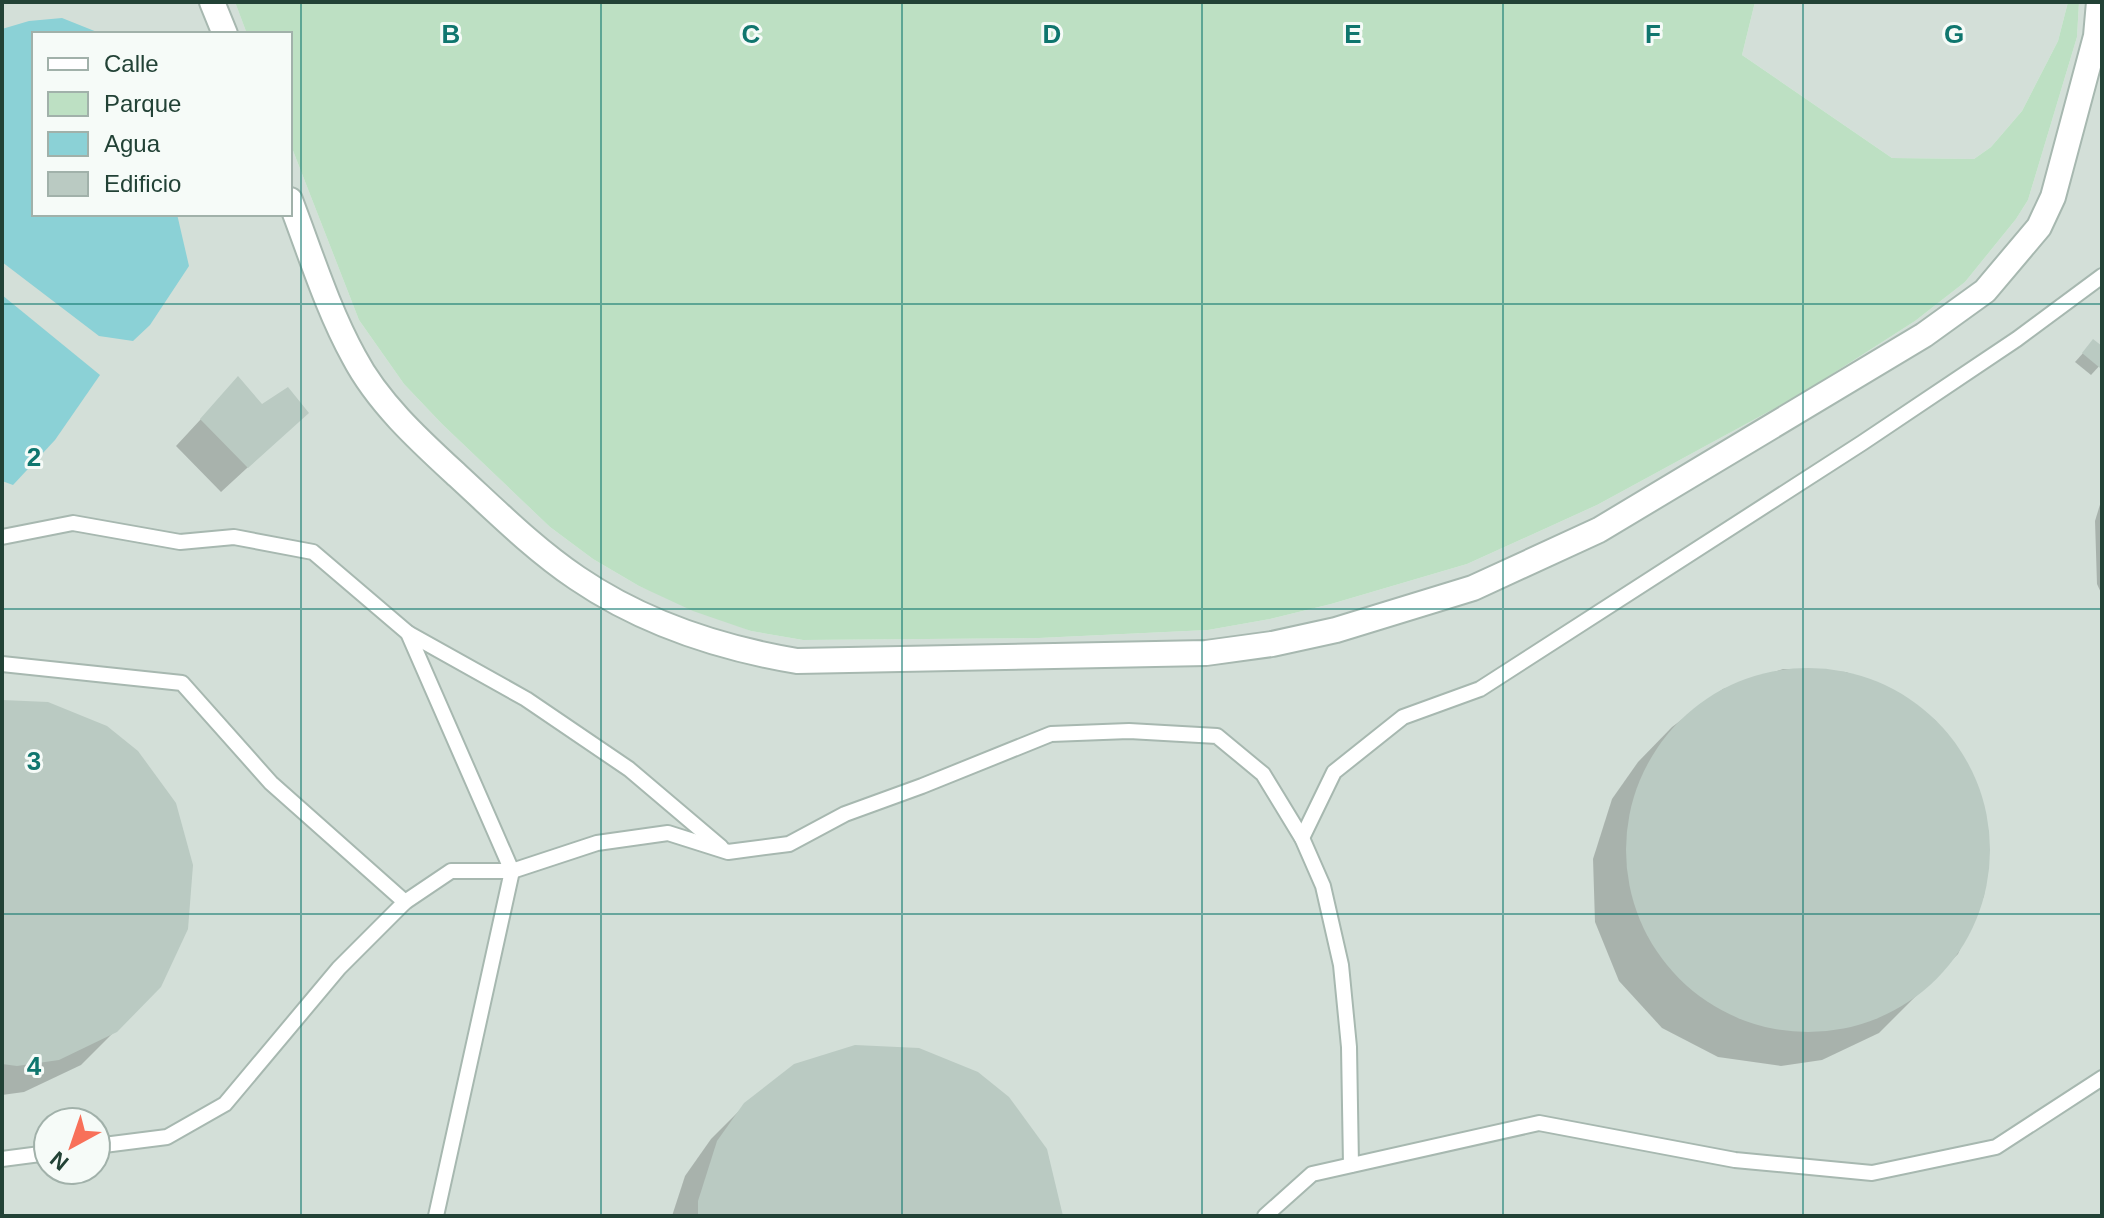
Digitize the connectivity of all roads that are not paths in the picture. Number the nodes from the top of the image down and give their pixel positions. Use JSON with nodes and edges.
{"nodes":[{"id":1,"x":212,"y":2,"type":"edge"},
{"id":2,"x":2099,"y":2,"type":"edge"},
{"id":3,"x":224,"y":32,"type":"edge"},
{"id":4,"x":292,"y":205,"type":"edge"},
{"id":5,"x":2102,"y":276,"type":"edge"},
{"id":6,"x":2,"y":537,"type":"edge"},
{"id":7,"x":408,"y":633,"type":"junction"},
{"id":8,"x":2,"y":664,"type":"edge"},
{"id":9,"x":1302,"y":838,"type":"junction"},
{"id":10,"x":728,"y":852,"type":"junction"},
{"id":11,"x":512,"y":871,"type":"junction"},
{"id":12,"x":405,"y":902,"type":"junction"},
{"id":13,"x":2102,"y":1078,"type":"edge"},
{"id":14,"x":112,"y":1144,"type":"edge"},
{"id":15,"x":32,"y":1155,"type":"edge"},
{"id":16,"x":2,"y":1159,"type":"edge"},
{"id":17,"x":1351,"y":1165,"type":"junction"},
{"id":18,"x":436,"y":1216,"type":"edge"},
{"id":19,"x":1265,"y":1216,"type":"edge"}],
"edges":[{"from":1,"to":3,"type":"street"},
{"from":2,"to":4,"type":"street"},
{"from":5,"to":9,"type":"lane"},
{"from":6,"to":7,"type":"lane"},
{"from":7,"to":10,"type":"lane"},
{"from":7,"to":11,"type":"lane"},
{"from":8,"to":12,"type":"lane"},
{"from":9,"to":10,"type":"lane"},
{"from":9,"to":17,"type":"lane"},
{"from":10,"to":11,"type":"lane"},
{"from":11,"to":12,"type":"lane"},
{"from":11,"to":18,"type":"lane"},
{"from":12,"to":14,"type":"lane"},
{"from":13,"to":17,"type":"lane"},
{"from":15,"to":16,"type":"lane"},
{"from":17,"to":19,"type":"lane"}]}
